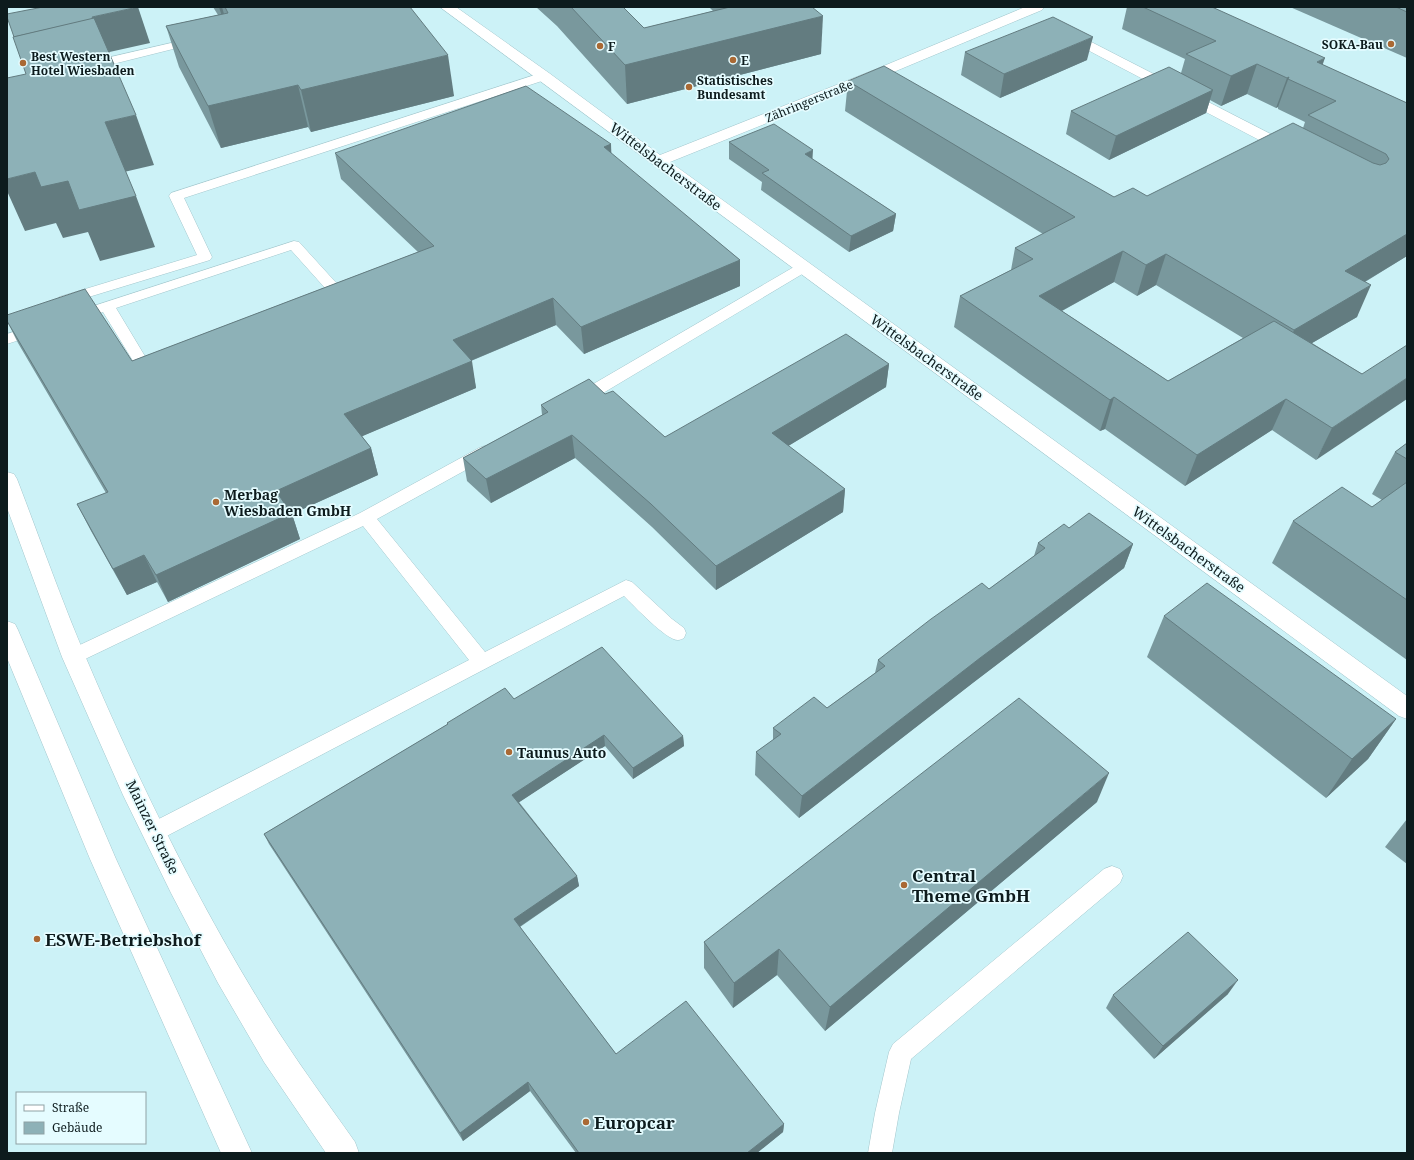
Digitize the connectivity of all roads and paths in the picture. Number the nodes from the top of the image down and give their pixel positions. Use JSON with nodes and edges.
{"nodes":[{"id":1,"x":447,"y":7,"type":"edge"},
{"id":2,"x":1034,"y":13,"type":"edge"},
{"id":3,"x":1052,"y":26,"type":"edge"},
{"id":4,"x":209,"y":37,"type":"edge"},
{"id":5,"x":81,"y":68,"type":"edge"},
{"id":6,"x":879,"y":73,"type":"junction"},
{"id":7,"x":544,"y":76,"type":"junction"},
{"id":8,"x":893,"y":81,"type":"edge"},
{"id":9,"x":1302,"y":156,"type":"edge"},
{"id":10,"x":658,"y":161,"type":"junction"},
{"id":11,"x":804,"y":267,"type":"junction"},
{"id":12,"x":305,"y":301,"type":"edge"},
{"id":13,"x":53,"y":304,"type":"edge"},
{"id":14,"x":107,"y":306,"type":"junction"},
{"id":15,"x":64,"y":320,"type":"edge"},
{"id":16,"x":50,"y":325,"type":"edge"},
{"id":17,"x":7,"y":339,"type":"edge"},
{"id":18,"x":172,"y":353,"type":"edge"},
{"id":19,"x":565,"y":408,"type":"edge"},
{"id":20,"x":496,"y":446,"type":"edge"},
{"id":21,"x":7,"y":479,"type":"edge"},
{"id":22,"x":366,"y":517,"type":"junction"},
{"id":23,"x":7,"y":630,"type":"edge"},
{"id":24,"x":677,"y":633,"type":"dead end"},
{"id":25,"x":74,"y":656,"type":"junction"},
{"id":26,"x":482,"y":662,"type":"junction"},
{"id":27,"x":1407,"y":709,"type":"edge"},
{"id":28,"x":154,"y":832,"type":"junction"},
{"id":29,"x":1112,"y":876,"type":"dead end"},
{"id":30,"x":237,"y":1153,"type":"edge"},
{"id":31,"x":344,"y":1153,"type":"edge"},
{"id":32,"x":880,"y":1153,"type":"edge"}],
"edges":[{"from":1,"to":7,"type":"street","name":"Wittelsbacherstraße"},
{"from":2,"to":6,"type":"street","name":"Zähringerstraße"},
{"from":3,"to":9,"type":"street"},
{"from":4,"to":5,"type":"lane"},
{"from":6,"to":8,"type":"lane"},
{"from":6,"to":10,"type":"street","name":"Zähringerstraße"},
{"from":7,"to":10,"type":"street","name":"Wittelsbacherstraße"},
{"from":7,"to":13,"type":"lane"},
{"from":10,"to":11,"type":"street","name":"Wittelsbacherstraße"},
{"from":11,"to":19,"type":"lane"},
{"from":11,"to":27,"type":"street","name":"Wittelsbacherstraße"},
{"from":12,"to":14,"type":"lane"},
{"from":14,"to":15,"type":"lane"},
{"from":14,"to":18,"type":"lane"},
{"from":16,"to":17,"type":"lane"},
{"from":20,"to":22,"type":"lane"},
{"from":21,"to":25,"type":"street","name":"Mainzer Straße"},
{"from":22,"to":25,"type":"lane"},
{"from":22,"to":26,"type":"lane"},
{"from":23,"to":30,"type":"street"},
{"from":24,"to":26,"type":"lane"},
{"from":25,"to":28,"type":"street","name":"Mainzer Straße"},
{"from":26,"to":28,"type":"lane"},
{"from":28,"to":31,"type":"street","name":"Mainzer Straße"},
{"from":29,"to":32,"type":"lane"}]}
